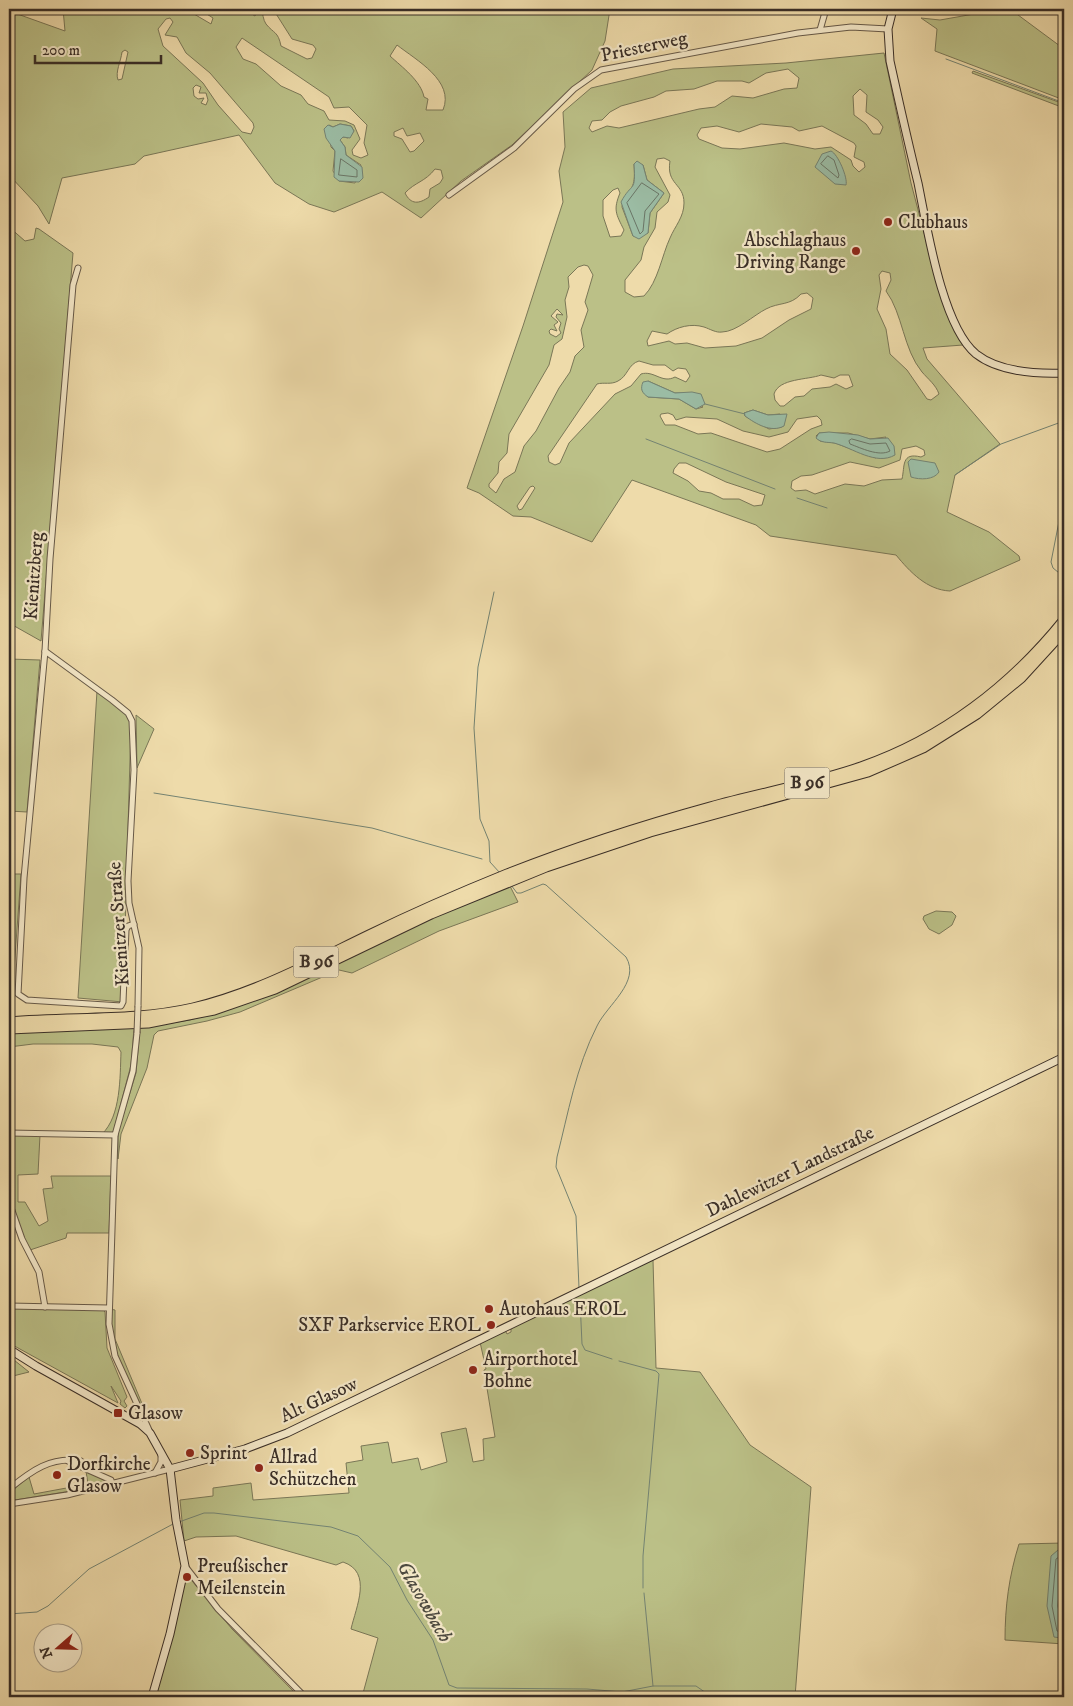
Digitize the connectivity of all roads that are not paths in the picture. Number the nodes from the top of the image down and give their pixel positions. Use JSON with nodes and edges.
{"nodes":[{"id":1,"x":826,"y":9,"type":"edge"},
{"id":2,"x":893,"y":9,"type":"edge"},
{"id":3,"x":888,"y":29,"type":"junction"},
{"id":4,"x":820,"y":30,"type":"junction"},
{"id":5,"x":449,"y":195,"type":"dead end"},
{"id":6,"x":78,"y":268,"type":"dead end"},
{"id":7,"x":1064,"y":373,"type":"edge"},
{"id":8,"x":1064,"y":620,"type":"edge"},
{"id":9,"x":1064,"y":631,"type":"edge"},
{"id":10,"x":45,"y":652,"type":"junction"},
{"id":11,"x":512,"y":876,"type":"junction"},
{"id":12,"x":500,"y":881,"type":"junction"},
{"id":13,"x":134,"y":924,"type":"junction"},
{"id":14,"x":9,"y":1022,"type":"edge"},
{"id":15,"x":9,"y":1029,"type":"edge"},
{"id":16,"x":1064,"y":1057,"type":"edge"},
{"id":17,"x":9,"y":1133,"type":"edge"},
{"id":18,"x":116,"y":1135,"type":"junction"},
{"id":19,"x":9,"y":1202,"type":"edge"},
{"id":20,"x":9,"y":1306,"type":"edge"},
{"id":21,"x":45,"y":1308,"type":"junction"},
{"id":22,"x":108,"y":1308,"type":"junction"},
{"id":23,"x":529,"y":1316,"type":"joint"},
{"id":24,"x":9,"y":1348,"type":"edge"},
{"id":25,"x":138,"y":1411,"type":"junction"},
{"id":26,"x":130,"y":1417,"type":"junction"},
{"id":27,"x":150,"y":1433,"type":"junction"},
{"id":28,"x":161,"y":1450,"type":"junction"},
{"id":29,"x":170,"y":1469,"type":"junction"},
{"id":30,"x":155,"y":1472,"type":"junction"},
{"id":31,"x":112,"y":1484,"type":"junction"},
{"id":32,"x":9,"y":1489,"type":"edge"},
{"id":33,"x":9,"y":1504,"type":"edge"},
{"id":34,"x":185,"y":1566,"type":"junction"},
{"id":35,"x":152,"y":1697,"type":"edge"},
{"id":36,"x":305,"y":1697,"type":"edge"}],
"edges":[{"from":1,"to":4,"type":"street"},
{"from":2,"to":3,"type":"street"},
{"from":3,"to":4,"type":"street","name":"Priesterweg"},
{"from":3,"to":7,"type":"street"},
{"from":4,"to":5,"type":"street","name":"Priesterweg"},
{"from":6,"to":10,"type":"street","name":"Kienitzberg"},
{"from":8,"to":11,"type":"highway","number":"B 96"},
{"from":9,"to":11,"type":"highway","number":"B 96"},
{"from":10,"to":13,"type":"street","name":"Kienitzer Straße"},
{"from":10,"to":13,"type":"street","name":"Kienitzberg"},
{"from":11,"to":12,"type":"highway","number":"B 96"},
{"from":12,"to":14,"type":"highway","number":"B 96"},
{"from":12,"to":15,"type":"highway","number":"B 96"},
{"from":13,"to":18,"type":"street","name":"Kienitzer Straße","bridge":true},
{"from":16,"to":23,"type":"street","name":"Dahlewitzer Landstraße"},
{"from":17,"to":18,"type":"street"},
{"from":18,"to":22,"type":"street","name":"Kienitzer Straße"},
{"from":19,"to":21,"type":"street"},
{"from":20,"to":21,"type":"street"},
{"from":21,"to":22,"type":"street"},
{"from":22,"to":25,"type":"street","name":"Kienitzer Straße"},
{"from":23,"to":29,"type":"street","name":"Alt Glasow"},
{"from":24,"to":26,"type":"street"},
{"from":25,"to":26,"type":"street"},
{"from":25,"to":27,"type":"street","name":"Kienitzer Straße"},
{"from":26,"to":27,"type":"street"},
{"from":27,"to":28,"type":"street"},
{"from":28,"to":29,"type":"street"},
{"from":28,"to":30,"type":"street"},
{"from":29,"to":30,"type":"street","name":"Alt Glasow"},
{"from":29,"to":34,"type":"street"},
{"from":30,"to":31,"type":"street","name":"Alt Glasow"},
{"from":31,"to":32,"type":"street"},
{"from":31,"to":33,"type":"street","name":"Alt Glasow"},
{"from":34,"to":35,"type":"street"},
{"from":34,"to":36,"type":"street"}]}
